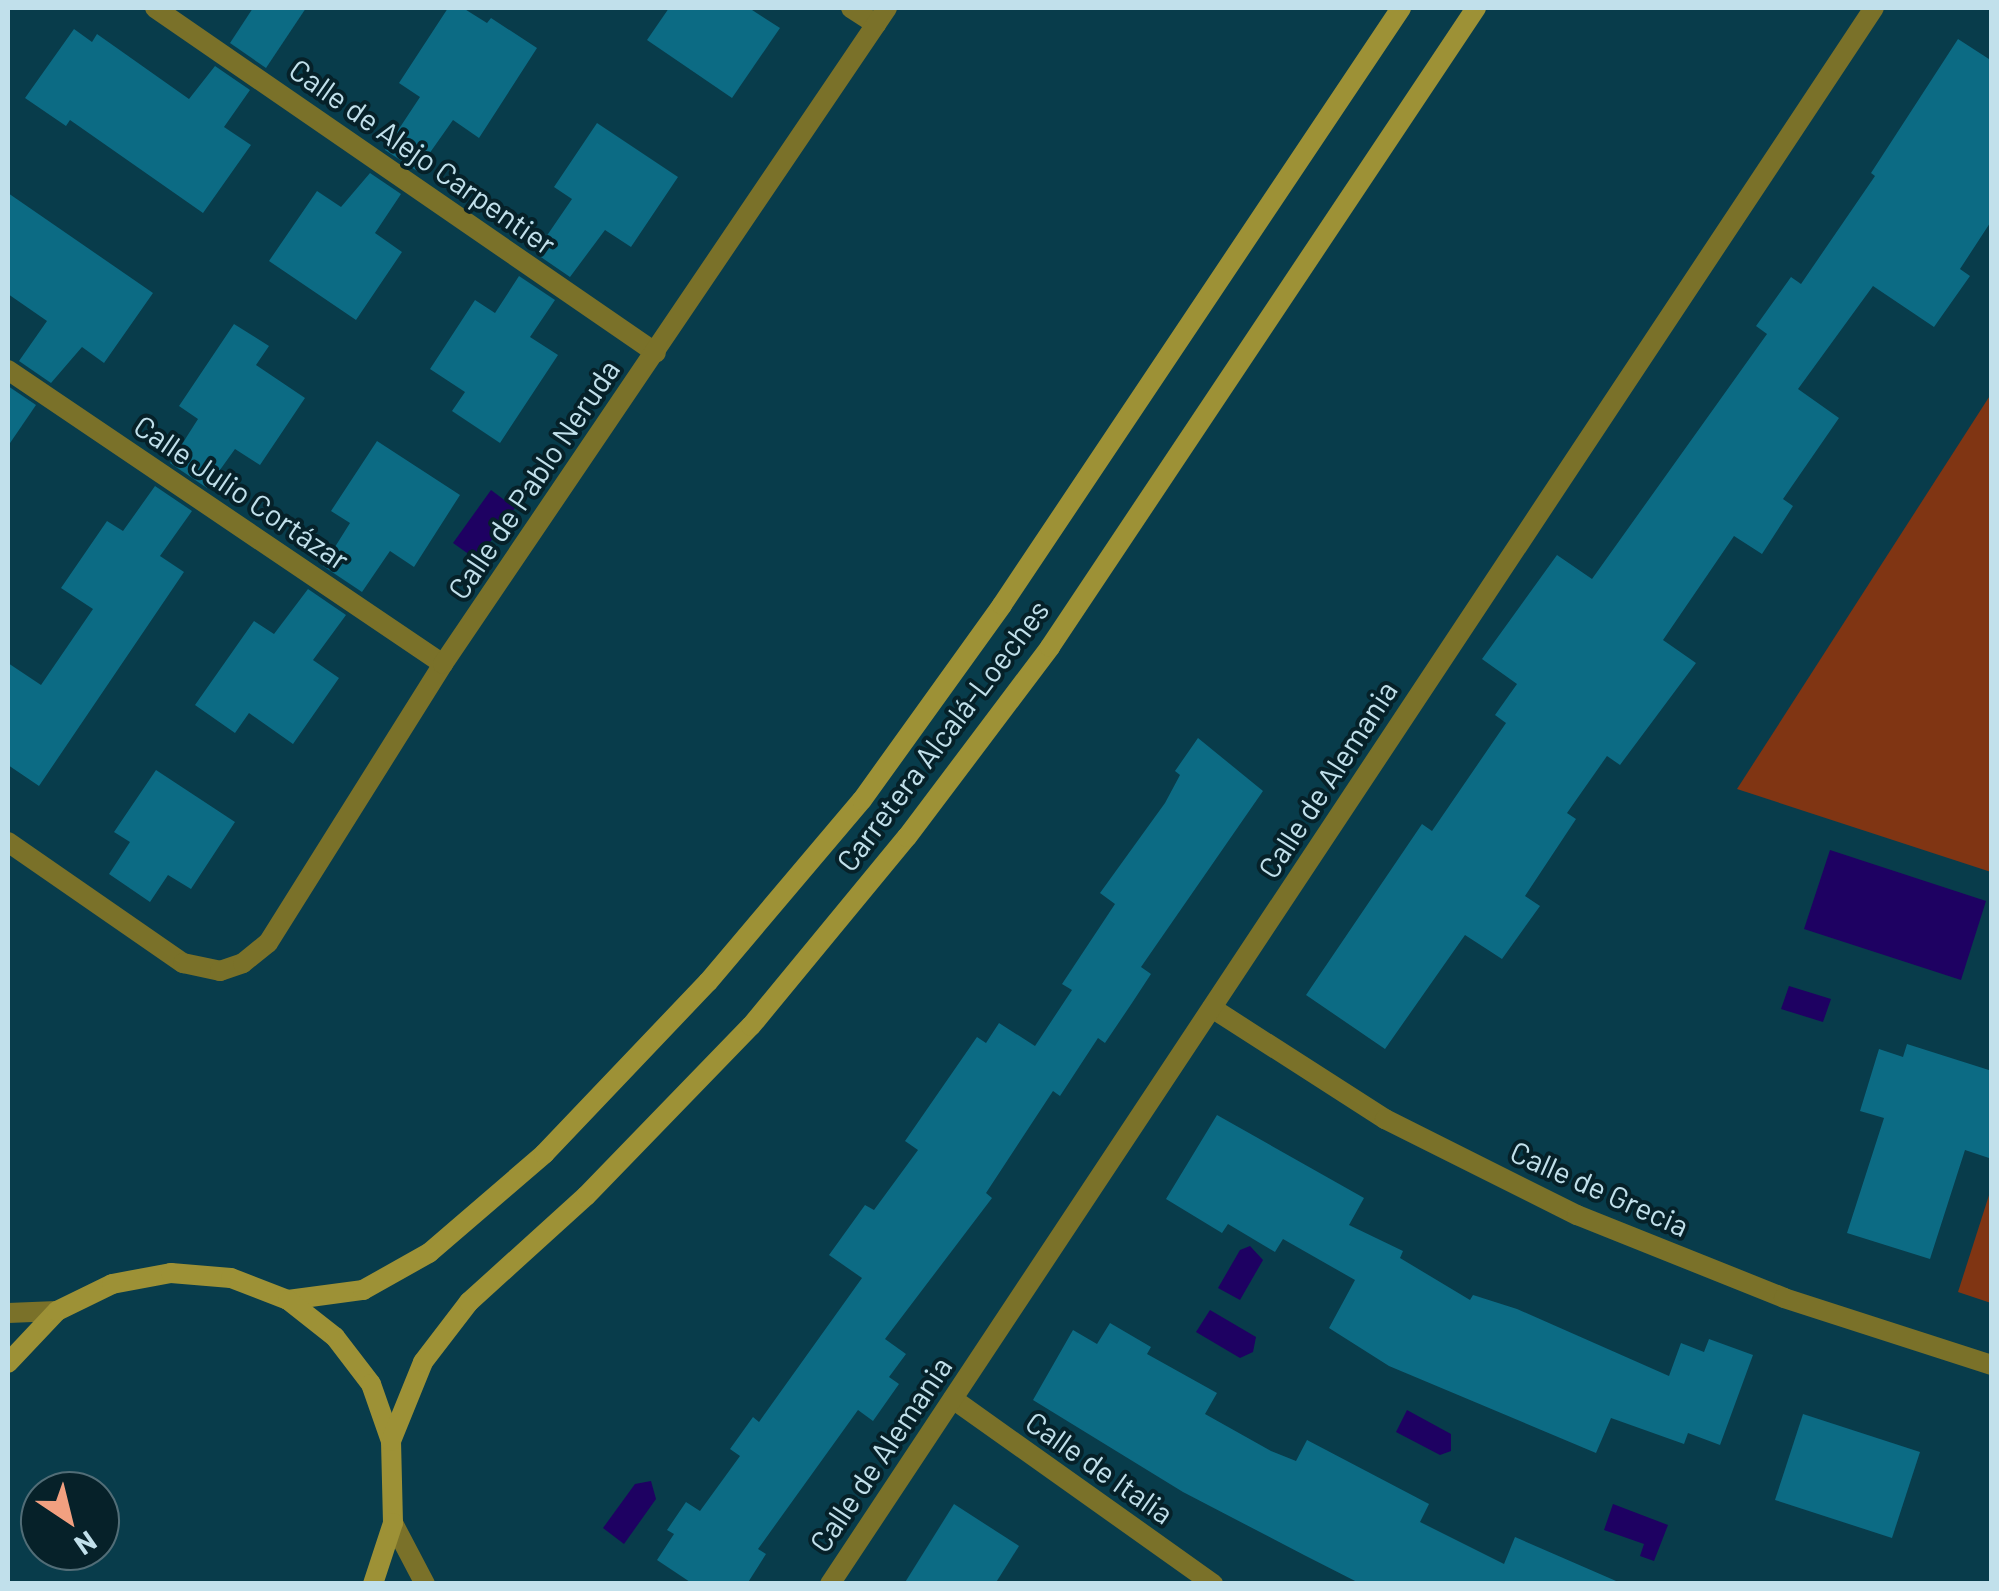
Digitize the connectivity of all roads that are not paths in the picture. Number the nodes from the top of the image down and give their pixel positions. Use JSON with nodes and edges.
{"nodes":[{"id":1,"x":156,"y":8,"type":"edge"},
{"id":2,"x":851,"y":8,"type":"edge"},
{"id":3,"x":1400,"y":8,"type":"edge"},
{"id":4,"x":1476,"y":8,"type":"edge"},
{"id":5,"x":1874,"y":8,"type":"edge"},
{"id":6,"x":882,"y":16,"type":"edge"},
{"id":7,"x":656,"y":353,"type":"junction"},
{"id":8,"x":8,"y":370,"type":"edge"},
{"id":9,"x":443,"y":664,"type":"junction"},
{"id":10,"x":8,"y":842,"type":"edge"},
{"id":11,"x":1212,"y":1008,"type":"junction"},
{"id":12,"x":288,"y":1300,"type":"junction"},
{"id":13,"x":58,"y":1311,"type":"junction"},
{"id":14,"x":8,"y":1312,"type":"edge"},
{"id":15,"x":8,"y":1362,"type":"edge"},
{"id":16,"x":1992,"y":1364,"type":"edge"},
{"id":17,"x":953,"y":1399,"type":"junction"},
{"id":18,"x":391,"y":1441,"type":"junction"},
{"id":19,"x":393,"y":1523,"type":"junction"},
{"id":20,"x":373,"y":1584,"type":"edge"},
{"id":21,"x":425,"y":1584,"type":"edge"},
{"id":22,"x":830,"y":1584,"type":"edge"},
{"id":23,"x":1213,"y":1584,"type":"edge"}],
"edges":[{"from":1,"to":7,"type":"street","name":"Calle de Alejo Carpentier"},
{"from":2,"to":6,"type":"street"},
{"from":3,"to":12,"type":"main road","name":"Carretera Alcalá-Loeches"},
{"from":4,"to":18,"type":"main road","name":"Carretera Alcalá-Loeches"},
{"from":5,"to":11,"type":"street","name":"Calle de Alemania"},
{"from":6,"to":7,"type":"street","name":"Calle de Pablo Neruda"},
{"from":7,"to":9,"type":"street","name":"Calle de Pablo Neruda"},
{"from":8,"to":9,"type":"street","name":"Calle Julio Cortázar"},
{"from":9,"to":10,"type":"street","name":"Calle de Pablo Neruda"},
{"from":11,"to":16,"type":"street","name":"Calle de Grecia"},
{"from":11,"to":17,"type":"street","name":"Calle de Alemania"},
{"from":12,"to":13,"type":"main road"},
{"from":12,"to":18,"type":"main road"},
{"from":13,"to":14,"type":"street"},
{"from":13,"to":15,"type":"main road"},
{"from":17,"to":22,"type":"street","name":"Calle de Alemania"},
{"from":17,"to":23,"type":"street","name":"Calle de Italia"},
{"from":18,"to":19,"type":"main road"},
{"from":19,"to":20,"type":"main road"},
{"from":19,"to":21,"type":"street"}]}
